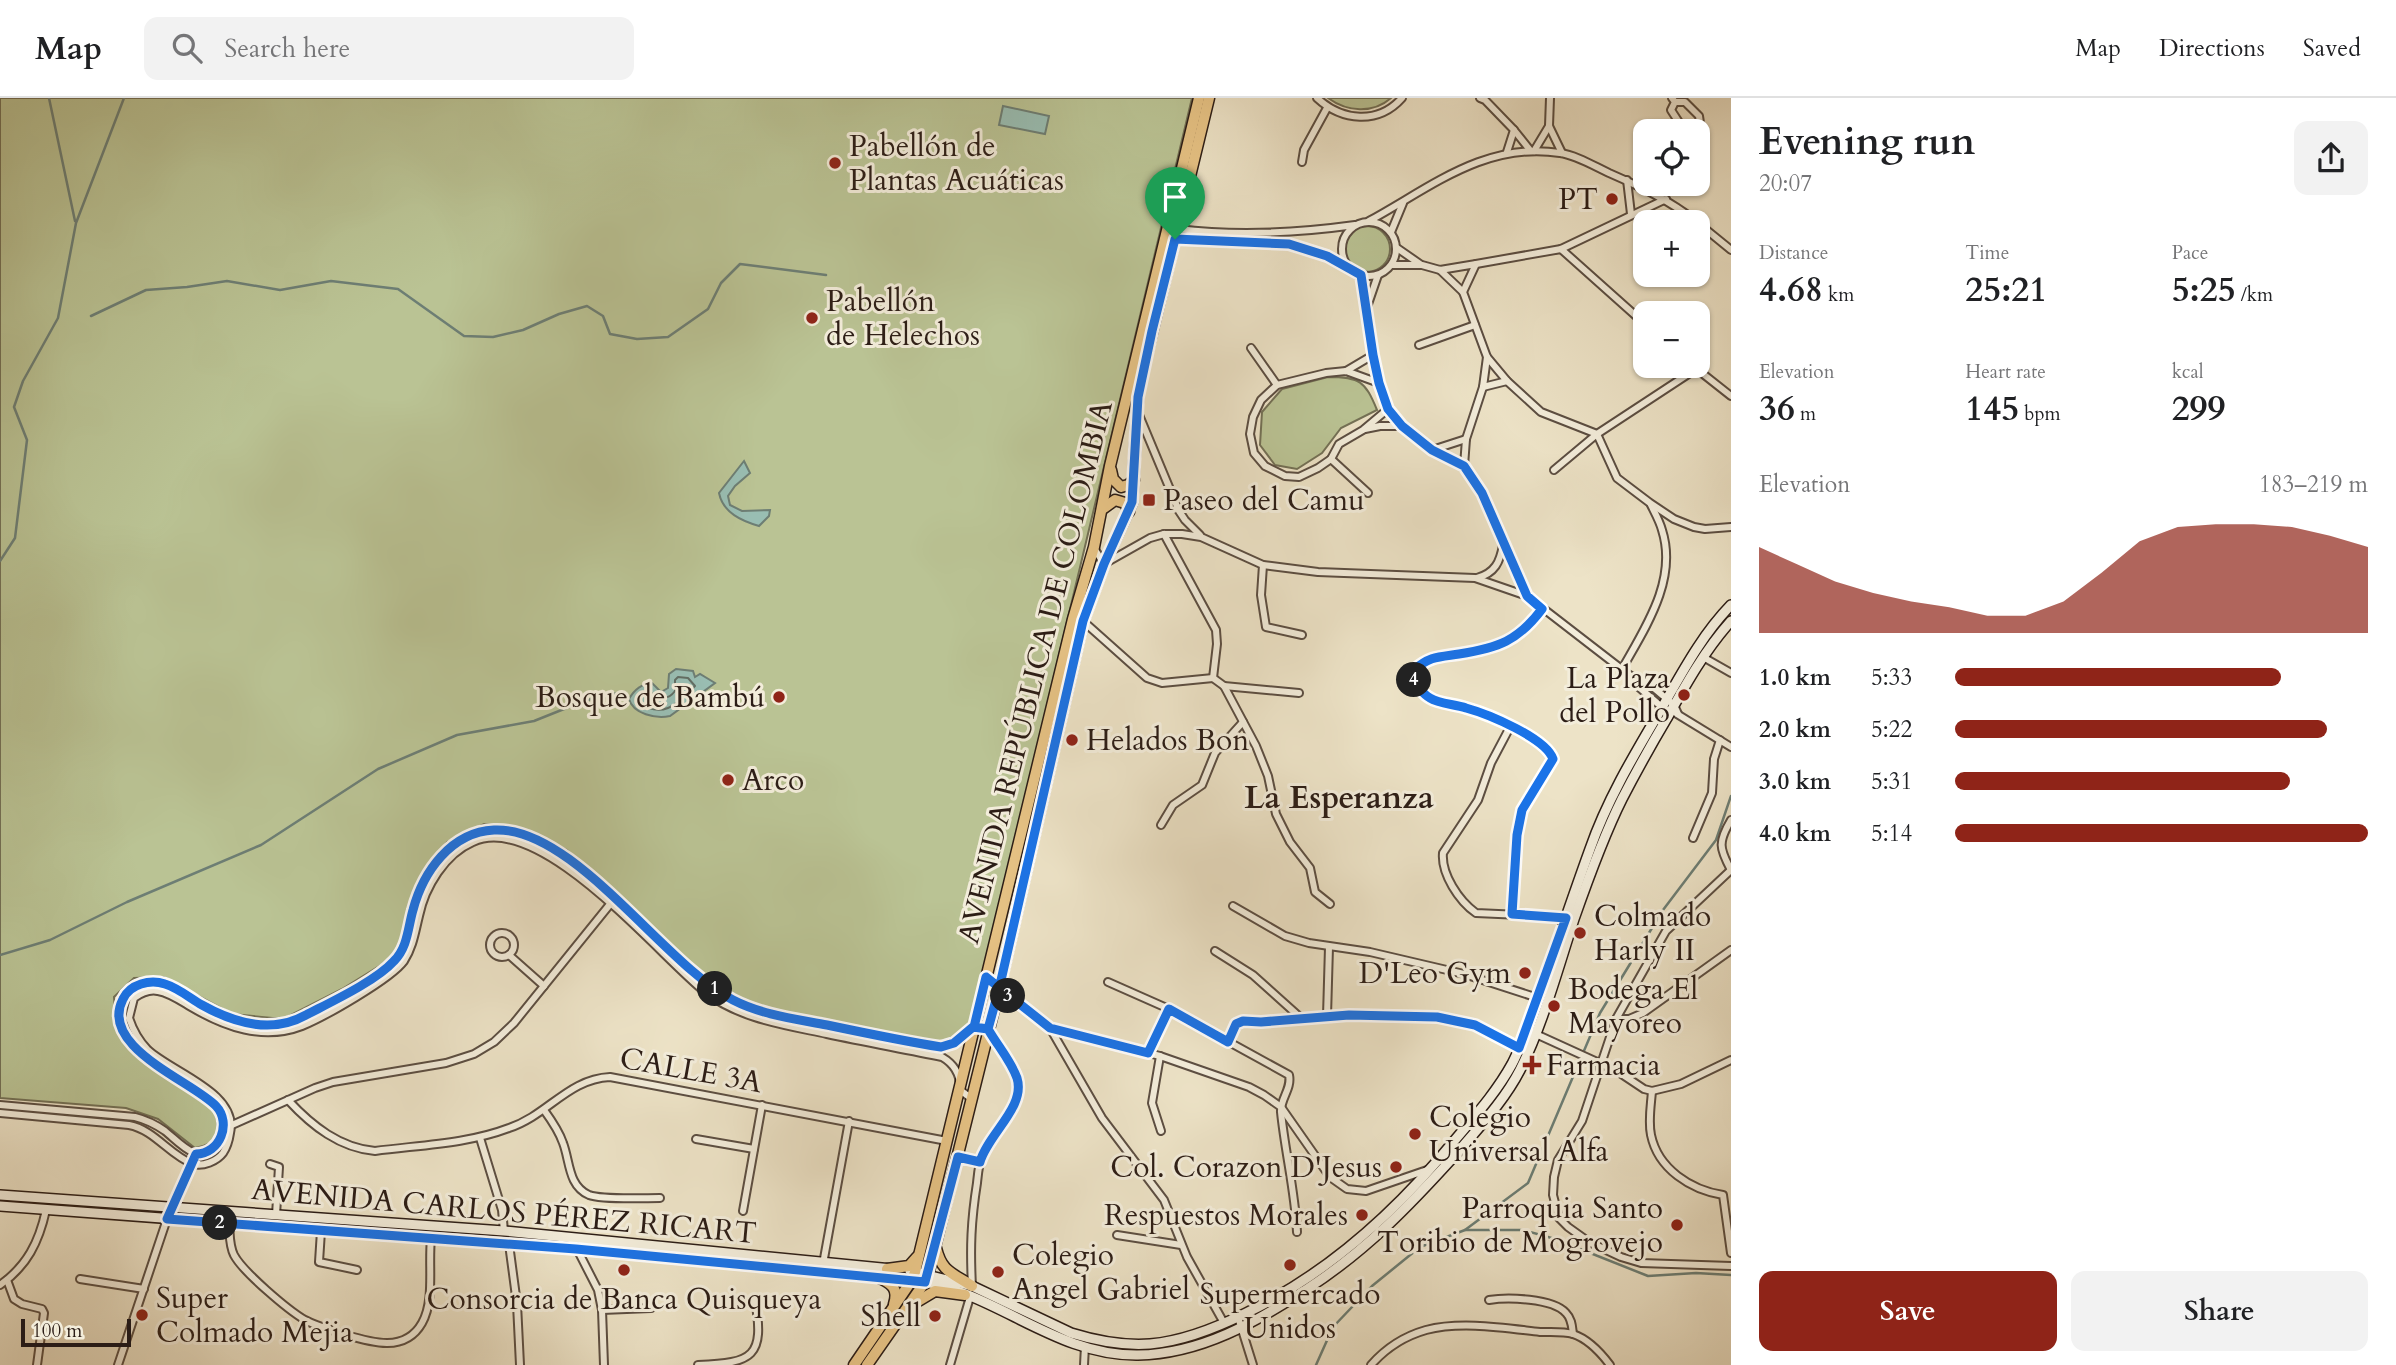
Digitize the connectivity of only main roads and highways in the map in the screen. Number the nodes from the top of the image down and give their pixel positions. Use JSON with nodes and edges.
{"nodes":[{"id":1,"x":1199,"y":98,"type":"edge"},
{"id":2,"x":1209,"y":98,"type":"edge"},
{"id":3,"x":1110,"y":466,"type":"junction"},
{"id":4,"x":1134,"y":480,"type":"junction"},
{"id":5,"x":1103,"y":509,"type":"junction"},
{"id":6,"x":1129,"y":512,"type":"junction"},
{"id":7,"x":1731,"y":604,"type":"edge"},
{"id":8,"x":1731,"y":621,"type":"edge"},
{"id":9,"x":1670,"y":708,"type":"junction"},
{"id":10,"x":1531,"y":1031,"type":"junction"},
{"id":11,"x":0,"y":1195,"type":"edge"},
{"id":12,"x":0,"y":1206,"type":"edge"},
{"id":13,"x":935,"y":1244,"type":"junction"},
{"id":14,"x":919,"y":1254,"type":"junction"},
{"id":15,"x":822,"y":1268,"type":"junction"},
{"id":16,"x":887,"y":1269,"type":"junction"},
{"id":17,"x":920,"y":1277,"type":"junction"},
{"id":18,"x":877,"y":1278,"type":"junction"},
{"id":19,"x":969,"y":1292,"type":"junction"},
{"id":20,"x":891,"y":1310,"type":"junction"},
{"id":21,"x":904,"y":1312,"type":"junction"},
{"id":22,"x":1086,"y":1343,"type":"junction"},
{"id":23,"x":854,"y":1365,"type":"edge"},
{"id":24,"x":867,"y":1365,"type":"edge"}],
"edges":[{"from":1,"to":3,"type":"main road","name":"AVENIDA REPÚBLICA DE COLOMBIA"},
{"from":2,"to":4,"type":"main road","name":"AVENIDA REPÚBLICA DE COLOMBIA"},
{"from":3,"to":4,"type":"main road"},
{"from":3,"to":5,"type":"main road","name":"AVENIDA REPÚBLICA DE COLOMBIA"},
{"from":4,"to":6,"type":"main road","name":"AVENIDA REPÚBLICA DE COLOMBIA"},
{"from":5,"to":6,"type":"main road"},
{"from":5,"to":14,"type":"main road","name":"AVENIDA REPÚBLICA DE COLOMBIA"},
{"from":6,"to":13,"type":"main road","name":"AVENIDA REPÚBLICA DE COLOMBIA"},
{"from":7,"to":9,"type":"main road"},
{"from":8,"to":9,"type":"main road"},
{"from":9,"to":10,"type":"main road"},
{"from":9,"to":10,"type":"main road"},
{"from":10,"to":22,"type":"main road"},
{"from":10,"to":22,"type":"main road"},
{"from":11,"to":15,"type":"main road","name":"AVENIDA CARLOS PÉREZ RICART"},
{"from":12,"to":15,"type":"main road","name":"AVENIDA CARLOS PÉREZ RICART"},
{"from":13,"to":17,"type":"main road","name":"AVENIDA REPÚBLICA DE COLOMBIA"},
{"from":13,"to":19,"type":"main road"},
{"from":14,"to":16,"type":"main road"},
{"from":14,"to":17,"type":"main road","name":"AVENIDA REPÚBLICA DE COLOMBIA"},
{"from":15,"to":16,"type":"main road","name":"AVENIDA CARLOS PÉREZ RICART"},
{"from":15,"to":18,"type":"main road","name":"AVENIDA CARLOS PÉREZ RICART"},
{"from":16,"to":17,"type":"main road","name":"AVENIDA CARLOS PÉREZ RICART"},
{"from":17,"to":18,"type":"main road","name":"AVENIDA CARLOS PÉREZ RICART"},
{"from":17,"to":19,"type":"main road"},
{"from":17,"to":20,"type":"main road","name":"AVENIDA REPÚBLICA DE COLOMBIA"},
{"from":17,"to":21,"type":"main road","name":"AVENIDA REPÚBLICA DE COLOMBIA"},
{"from":18,"to":20,"type":"main road"},
{"from":19,"to":21,"type":"main road"},
{"from":19,"to":22,"type":"main road"},
{"from":20,"to":23,"type":"main road","name":"AVENIDA REPÚBLICA DE COLOMBIA"},
{"from":21,"to":24,"type":"main road","name":"AVENIDA REPÚBLICA DE COLOMBIA"}]}
